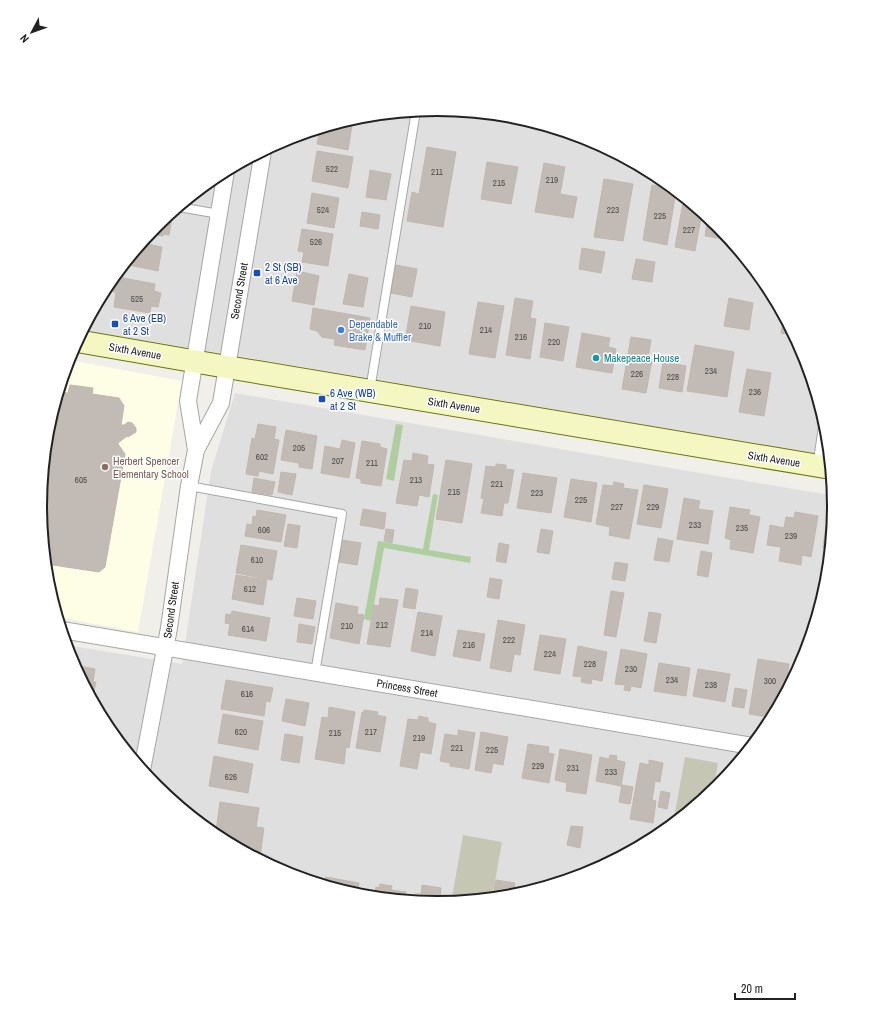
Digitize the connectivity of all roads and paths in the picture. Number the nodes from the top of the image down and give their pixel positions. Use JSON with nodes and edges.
{"nodes":[{"id":1,"x":415,"y":117,"type":"edge"},
{"id":2,"x":262,"y":158,"type":"edge"},
{"id":3,"x":225,"y":180,"type":"edge"},
{"id":4,"x":186,"y":208,"type":"edge"},
{"id":5,"x":219,"y":214,"type":"junction"},
{"id":6,"x":83,"y":342,"type":"edge"},
{"id":7,"x":194,"y":361,"type":"junction"},
{"id":8,"x":227,"y":368,"type":"junction"},
{"id":9,"x":370,"y":391,"type":"junction"},
{"id":10,"x":196,"y":450,"type":"junction"},
{"id":11,"x":826,"y":467,"type":"edge"},
{"id":12,"x":189,"y":486,"type":"junction"},
{"id":13,"x":68,"y":631,"type":"edge"},
{"id":14,"x":166,"y":648,"type":"junction"},
{"id":15,"x":315,"y":673,"type":"junction"},
{"id":16,"x":746,"y":745,"type":"edge"},
{"id":17,"x":143,"y":763,"type":"edge"}],
"edges":[{"from":1,"to":9,"type":"lane"},
{"from":2,"to":8,"type":"street","name":"Second Street"},
{"from":3,"to":5,"type":"street","name":"Second Street"},
{"from":4,"to":5,"type":"lane"},
{"from":5,"to":7,"type":"street","name":"Second Street"},
{"from":6,"to":7,"type":"street","name":"Sixth Avenue"},
{"from":7,"to":8,"type":"street","name":"Sixth Avenue"},
{"from":7,"to":10,"type":"street","name":"Second Street"},
{"from":8,"to":9,"type":"street","name":"Sixth Avenue"},
{"from":8,"to":10,"type":"street","name":"Second Street"},
{"from":9,"to":11,"type":"street","name":"Sixth Avenue"},
{"from":10,"to":12,"type":"street","name":"Second Street"},
{"from":12,"to":14,"type":"street","name":"Second Street"},
{"from":12,"to":15,"type":"lane"},
{"from":13,"to":14,"type":"street","name":"Princess Street"},
{"from":14,"to":15,"type":"street","name":"Princess Street"},
{"from":14,"to":17,"type":"street","name":"Second Street"},
{"from":15,"to":16,"type":"street","name":"Princess Street"}]}
